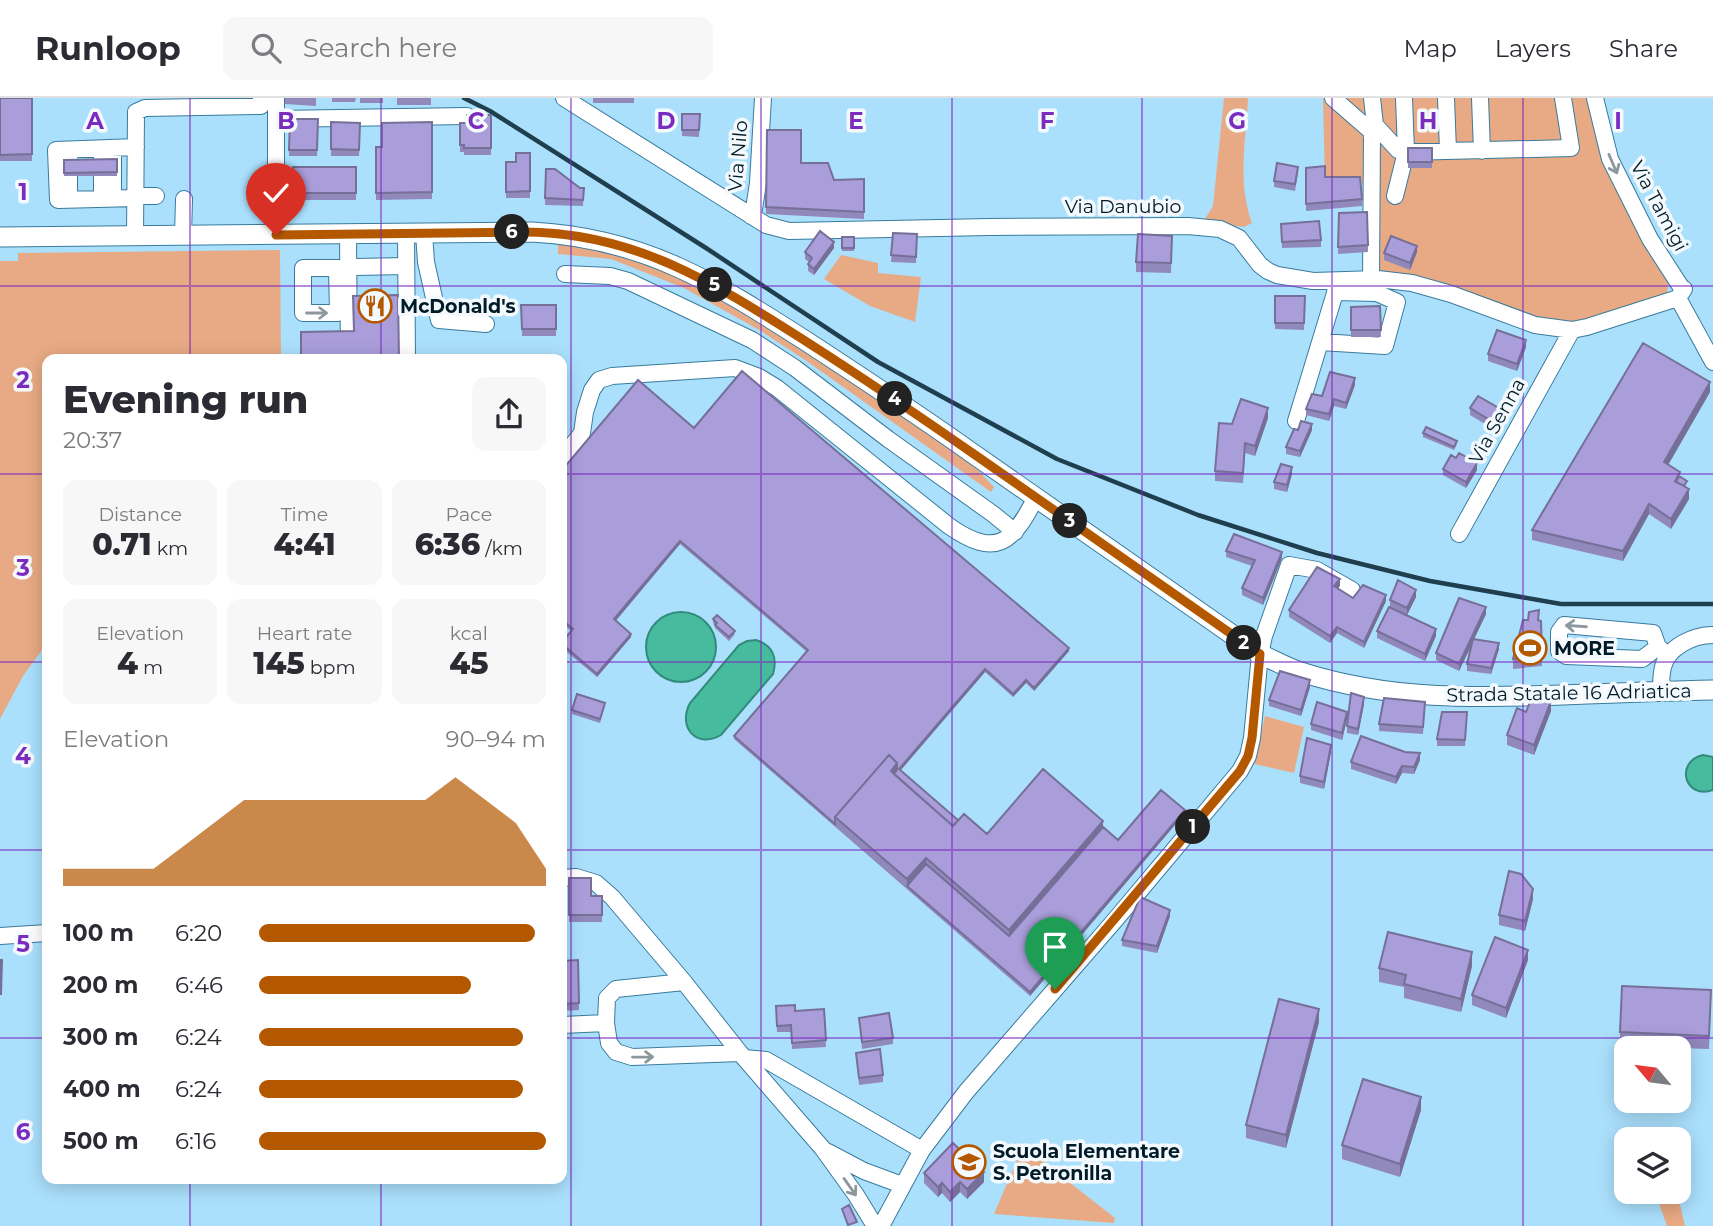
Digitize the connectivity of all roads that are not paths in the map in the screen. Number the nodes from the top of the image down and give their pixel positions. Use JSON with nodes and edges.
{"nodes":[{"id":1,"x":261,"y":98,"type":"edge"},
{"id":2,"x":276,"y":98,"type":"edge"},
{"id":3,"x":564,"y":98,"type":"edge"},
{"id":4,"x":763,"y":98,"type":"edge"},
{"id":5,"x":1333,"y":98,"type":"edge"},
{"id":6,"x":1372,"y":98,"type":"edge"},
{"id":7,"x":1404,"y":98,"type":"edge"},
{"id":8,"x":1446,"y":98,"type":"edge"},
{"id":9,"x":1480,"y":98,"type":"edge"},
{"id":10,"x":1563,"y":98,"type":"edge"},
{"id":11,"x":1595,"y":98,"type":"edge"},
{"id":12,"x":145,"y":103,"type":"edge"},
{"id":13,"x":467,"y":116,"type":"edge"},
{"id":14,"x":276,"y":119,"type":"junction"},
{"id":15,"x":107,"y":148,"type":"junction"},
{"id":16,"x":136,"y":148,"type":"junction"},
{"id":17,"x":74,"y":150,"type":"junction"},
{"id":18,"x":1482,"y":150,"type":"junction"},
{"id":19,"x":1448,"y":151,"type":"junction"},
{"id":20,"x":1406,"y":152,"type":"junction"},
{"id":21,"x":156,"y":196,"type":"dead end"},
{"id":22,"x":1395,"y":196,"type":"dead end"},
{"id":23,"x":136,"y":197,"type":"junction"},
{"id":24,"x":108,"y":198,"type":"junction"},
{"id":25,"x":184,"y":199,"type":"dead end"},
{"id":26,"x":75,"y":200,"type":"junction"},
{"id":27,"x":751,"y":216,"type":"junction"},
{"id":28,"x":415,"y":233,"type":"junction"},
{"id":29,"x":348,"y":234,"type":"junction"},
{"id":30,"x":276,"y":235,"type":"junction"},
{"id":31,"x":135,"y":236,"type":"junction"},
{"id":32,"x":183,"y":236,"type":"junction"},
{"id":33,"x":0,"y":237,"type":"edge"},
{"id":34,"x":406,"y":266,"type":"junction"},
{"id":35,"x":343,"y":268,"type":"junction"},
{"id":36,"x":565,"y":274,"type":"dead end"},
{"id":37,"x":1371,"y":279,"type":"junction"},
{"id":38,"x":1336,"y":286,"type":"junction"},
{"id":39,"x":1681,"y":294,"type":"junction"},
{"id":40,"x":486,"y":324,"type":"dead end"},
{"id":41,"x":1572,"y":330,"type":"junction"},
{"id":42,"x":1320,"y":342,"type":"junction"},
{"id":43,"x":349,"y":354,"type":"edge"},
{"id":44,"x":407,"y":354,"type":"edge"},
{"id":45,"x":1713,"y":362,"type":"edge"},
{"id":46,"x":1296,"y":421,"type":"dead end"},
{"id":47,"x":567,"y":452,"type":"edge"},
{"id":48,"x":1036,"y":498,"type":"junction"},
{"id":49,"x":1015,"y":532,"type":"junction"},
{"id":50,"x":1459,"y":534,"type":"dead end"},
{"id":51,"x":1352,"y":590,"type":"dead end"},
{"id":52,"x":1713,"y":635,"type":"edge"},
{"id":53,"x":1663,"y":651,"type":"junction"},
{"id":54,"x":1260,"y":654,"type":"junction"},
{"id":55,"x":1667,"y":691,"type":"junction"},
{"id":56,"x":1713,"y":691,"type":"edge"},
{"id":57,"x":567,"y":878,"type":"edge"},
{"id":58,"x":42,"y":933,"type":"edge"},
{"id":59,"x":0,"y":936,"type":"edge"},
{"id":60,"x":684,"y":982,"type":"junction"},
{"id":61,"x":606,"y":1023,"type":"junction"},
{"id":62,"x":567,"y":1025,"type":"edge"},
{"id":63,"x":742,"y":1056,"type":"junction"},
{"id":64,"x":822,"y":1149,"type":"junction"},
{"id":65,"x":922,"y":1150,"type":"junction"},
{"id":66,"x":902,"y":1185,"type":"junction"},
{"id":67,"x":875,"y":1226,"type":"edge"},
{"id":68,"x":881,"y":1226,"type":"edge"}],
"edges":[{"from":1,"to":12,"type":"street"},
{"from":2,"to":14,"type":"street"},
{"from":3,"to":27,"type":"street","name":"Via Danubio"},
{"from":4,"to":27,"type":"street","name":"Via Nilo"},
{"from":5,"to":37,"type":"street"},
{"from":6,"to":20,"type":"street"},
{"from":7,"to":20,"type":"street"},
{"from":8,"to":19,"type":"street"},
{"from":9,"to":18,"type":"street"},
{"from":10,"to":18,"type":"street"},
{"from":11,"to":39,"type":"street","name":"Via Tamigi","one_way":true},
{"from":12,"to":16,"type":"street"},
{"from":13,"to":14,"type":"street"},
{"from":14,"to":30,"type":"street"},
{"from":15,"to":16,"type":"street"},
{"from":15,"to":17,"type":"street"},
{"from":15,"to":24,"type":"street"},
{"from":16,"to":23,"type":"street"},
{"from":17,"to":26,"type":"street"},
{"from":17,"to":26,"type":"street"},
{"from":18,"to":19,"type":"street"},
{"from":19,"to":20,"type":"street"},
{"from":20,"to":22,"type":"street"},
{"from":21,"to":23,"type":"street"},
{"from":23,"to":24,"type":"street"},
{"from":23,"to":31,"type":"street"},
{"from":24,"to":26,"type":"street"},
{"from":25,"to":32,"type":"street"},
{"from":27,"to":38,"type":"street","name":"Via Danubio"},
{"from":28,"to":29,"type":"main road","name":"Strada Statale 16 Adriatica"},
{"from":28,"to":34,"type":"street"},
{"from":28,"to":40,"type":"street"},
{"from":28,"to":48,"type":"main road","name":"Strada Statale 16 Adriatica"},
{"from":29,"to":30,"type":"main road","name":"Strada Statale 16 Adriatica"},
{"from":29,"to":35,"type":"street"},
{"from":30,"to":32,"type":"main road","name":"Strada Statale 16 Adriatica"},
{"from":31,"to":32,"type":"main road","name":"Strada Statale 16 Adriatica"},
{"from":31,"to":33,"type":"main road","name":"Strada Statale 16 Adriatica"},
{"from":34,"to":35,"type":"street"},
{"from":34,"to":44,"type":"street"},
{"from":35,"to":43,"type":"street","one_way":true},
{"from":36,"to":49,"type":"street"},
{"from":37,"to":38,"type":"street","name":"Via Danubio"},
{"from":37,"to":41,"type":"street","name":"Via Danubio"},
{"from":38,"to":42,"type":"street"},
{"from":38,"to":42,"type":"street"},
{"from":39,"to":41,"type":"street","name":"Via Danubio"},
{"from":39,"to":45,"type":"street","name":"Via Tamigi"},
{"from":41,"to":50,"type":"street","name":"Via Senna"},
{"from":42,"to":46,"type":"street"},
{"from":47,"to":49,"type":"street"},
{"from":48,"to":49,"type":"street"},
{"from":48,"to":54,"type":"main road","name":"Strada Statale 16 Adriatica"},
{"from":51,"to":54,"type":"street"},
{"from":52,"to":53,"type":"street"},
{"from":53,"to":53,"type":"street","one_way":true},
{"from":53,"to":55,"type":"street"},
{"from":54,"to":55,"type":"main road","name":"Strada Statale 16 Adriatica"},
{"from":54,"to":65,"type":"street"},
{"from":55,"to":56,"type":"main road","name":"Strada Statale 16 Adriatica"},
{"from":57,"to":60,"type":"street"},
{"from":58,"to":59,"type":"street"},
{"from":60,"to":61,"type":"street"},
{"from":60,"to":63,"type":"street"},
{"from":61,"to":62,"type":"street"},
{"from":61,"to":63,"type":"street","one_way":true},
{"from":63,"to":64,"type":"street"},
{"from":63,"to":65,"type":"street"},
{"from":64,"to":66,"type":"street"},
{"from":64,"to":67,"type":"street","one_way":true},
{"from":65,"to":66,"type":"street"},
{"from":66,"to":68,"type":"street"}]}
